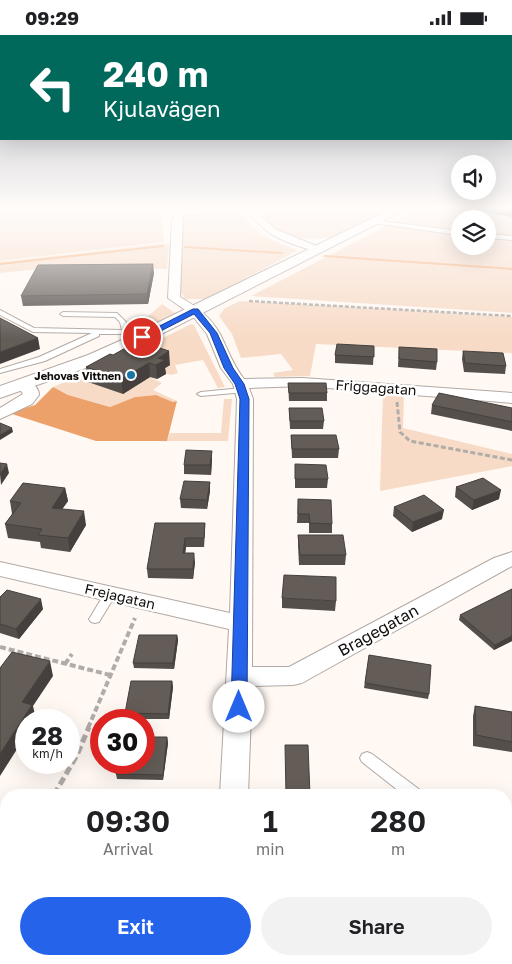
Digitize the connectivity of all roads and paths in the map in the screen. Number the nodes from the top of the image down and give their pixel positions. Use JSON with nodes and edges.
{"nodes":[{"id":1,"x":177,"y":252,"type":"edge"},
{"id":2,"x":312,"y":252,"type":"edge"},
{"id":3,"x":247,"y":301,"type":"dead end"},
{"id":4,"x":196,"y":311,"type":"junction"},
{"id":5,"x":0,"y":312,"type":"edge"},
{"id":6,"x":63,"y":314,"type":"dead end"},
{"id":7,"x":512,"y":316,"type":"edge"},
{"id":8,"x":100,"y":332,"type":"junction"},
{"id":9,"x":134,"y":335,"type":"junction"},
{"id":10,"x":0,"y":371,"type":"edge"},
{"id":11,"x":24,"y":384,"type":"junction"},
{"id":12,"x":241,"y":387,"type":"junction"},
{"id":13,"x":396,"y":389,"type":"junction"},
{"id":14,"x":0,"y":392,"type":"edge"},
{"id":15,"x":201,"y":393,"type":"dead end"},
{"id":16,"x":512,"y":398,"type":"edge"},
{"id":17,"x":0,"y":414,"type":"edge"},
{"id":18,"x":512,"y":460,"type":"edge"},
{"id":19,"x":512,"y":559,"type":"edge"},
{"id":20,"x":0,"y":569,"type":"edge"},
{"id":21,"x":110,"y":594,"type":"junction"},
{"id":22,"x":142,"y":601,"type":"junction"},
{"id":23,"x":95,"y":619,"type":"dead end"},
{"id":24,"x":240,"y":623,"type":"junction"},
{"id":25,"x":0,"y":647,"type":"edge"},
{"id":26,"x":72,"y":654,"type":"dead end"},
{"id":27,"x":65,"y":663,"type":"junction"},
{"id":28,"x":110,"y":675,"type":"junction"},
{"id":29,"x":239,"y":677,"type":"junction"},
{"id":30,"x":367,"y":758,"type":"dead end"},
{"id":31,"x":57,"y":789,"type":"edge"},
{"id":32,"x":234,"y":789,"type":"edge"},
{"id":33,"x":407,"y":789,"type":"edge"}],
"edges":[{"from":1,"to":4,"type":"street"},
{"from":2,"to":4,"type":"street"},
{"from":3,"to":7,"type":"path"},
{"from":4,"to":9,"type":"street"},
{"from":4,"to":12,"type":"street"},
{"from":5,"to":8,"type":"lane"},
{"from":6,"to":9,"type":"lane"},
{"from":8,"to":9,"type":"lane"},
{"from":8,"to":10,"type":"lane"},
{"from":9,"to":11,"type":"street"},
{"from":11,"to":14,"type":"street"},
{"from":11,"to":17,"type":"street"},
{"from":12,"to":13,"type":"street","name":"Friggagatan"},
{"from":12,"to":15,"type":"lane"},
{"from":12,"to":24,"type":"street"},
{"from":13,"to":16,"type":"street","name":"Friggagatan"},
{"from":13,"to":18,"type":"path"},
{"from":19,"to":29,"type":"street","name":"Bragegatan"},
{"from":20,"to":21,"type":"street","name":"Frejagatan"},
{"from":21,"to":22,"type":"street","name":"Frejagatan"},
{"from":21,"to":23,"type":"lane"},
{"from":22,"to":24,"type":"street","name":"Frejagatan"},
{"from":22,"to":28,"type":"path"},
{"from":24,"to":29,"type":"street"},
{"from":25,"to":27,"type":"path"},
{"from":26,"to":27,"type":"path"},
{"from":27,"to":28,"type":"path"},
{"from":28,"to":31,"type":"path"},
{"from":29,"to":32,"type":"street"},
{"from":30,"to":33,"type":"lane"}]}
